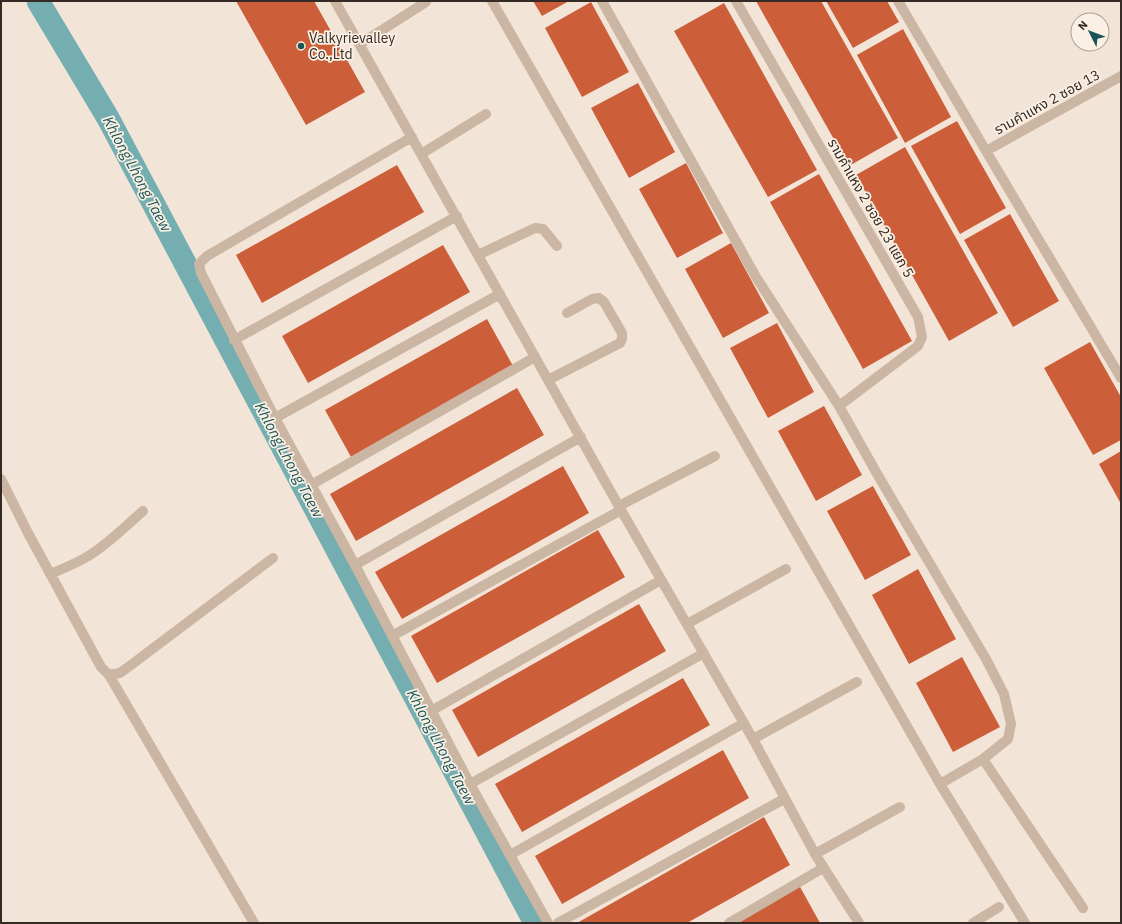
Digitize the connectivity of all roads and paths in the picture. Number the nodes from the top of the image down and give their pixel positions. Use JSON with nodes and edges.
{"nodes":[{"id":1,"x":335,"y":1,"type":"edge"},
{"id":2,"x":492,"y":1,"type":"edge"},
{"id":3,"x":602,"y":1,"type":"edge"},
{"id":4,"x":736,"y":1,"type":"edge"},
{"id":5,"x":898,"y":1,"type":"edge"},
{"id":6,"x":426,"y":2,"type":"dead end"},
{"id":7,"x":360,"y":44,"type":"junction"},
{"id":8,"x":1121,"y":76,"type":"edge"},
{"id":9,"x":486,"y":114,"type":"dead end"},
{"id":10,"x":412,"y":137,"type":"junction"},
{"id":11,"x":986,"y":151,"type":"junction"},
{"id":12,"x":421,"y":154,"type":"junction"},
{"id":13,"x":457,"y":216,"type":"junction"},
{"id":14,"x":557,"y":246,"type":"dead end"},
{"id":15,"x":478,"y":255,"type":"junction"},
{"id":16,"x":500,"y":294,"type":"junction"},
{"id":17,"x":567,"y":312,"type":"dead end"},
{"id":18,"x":234,"y":340,"type":"junction"},
{"id":19,"x":535,"y":357,"type":"junction"},
{"id":20,"x":1121,"y":378,"type":"edge"},
{"id":21,"x":548,"y":380,"type":"junction"},
{"id":22,"x":840,"y":406,"type":"junction"},
{"id":23,"x":275,"y":418,"type":"junction"},
{"id":24,"x":581,"y":437,"type":"junction"},
{"id":25,"x":715,"y":456,"type":"dead end"},
{"id":26,"x":1,"y":479,"type":"edge"},
{"id":27,"x":311,"y":485,"type":"junction"},
{"id":28,"x":620,"y":508,"type":"junction"},
{"id":29,"x":143,"y":511,"type":"dead end"},
{"id":30,"x":273,"y":558,"type":"dead end"},
{"id":31,"x":354,"y":565,"type":"junction"},
{"id":32,"x":786,"y":569,"type":"dead end"},
{"id":33,"x":50,"y":574,"type":"junction"},
{"id":34,"x":661,"y":580,"type":"junction"},
{"id":35,"x":687,"y":624,"type":"junction"},
{"id":36,"x":392,"y":636,"type":"junction"},
{"id":37,"x":704,"y":653,"type":"junction"},
{"id":38,"x":109,"y":674,"type":"junction"},
{"id":39,"x":857,"y":682,"type":"dead end"},
{"id":40,"x":431,"y":711,"type":"junction"},
{"id":41,"x":744,"y":723,"type":"junction"},
{"id":42,"x":753,"y":739,"type":"junction"},
{"id":43,"x":983,"y":759,"type":"junction"},
{"id":44,"x":470,"y":784,"type":"junction"},
{"id":45,"x":940,"y":784,"type":"junction"},
{"id":46,"x":784,"y":799,"type":"junction"},
{"id":47,"x":900,"y":807,"type":"dead end"},
{"id":48,"x":815,"y":854,"type":"junction"},
{"id":49,"x":510,"y":855,"type":"junction"},
{"id":50,"x":823,"y":868,"type":"junction"},
{"id":51,"x":1000,"y":907,"type":"dead end"},
{"id":52,"x":1083,"y":908,"type":"dead end"},
{"id":53,"x":254,"y":923,"type":"edge"},
{"id":54,"x":548,"y":923,"type":"edge"},
{"id":55,"x":558,"y":923,"type":"edge"},
{"id":56,"x":729,"y":923,"type":"edge"},
{"id":57,"x":859,"y":923,"type":"edge"},
{"id":58,"x":973,"y":923,"type":"edge"},
{"id":59,"x":1026,"y":923,"type":"edge"}],
"edges":[{"from":1,"to":7,"type":"street"},
{"from":2,"to":45,"type":"street"},
{"from":3,"to":22,"type":"street"},
{"from":4,"to":22,"type":"street","name":"รามคำแหง 2 ซอย 23 แยก 5"},
{"from":5,"to":11,"type":"street"},
{"from":6,"to":7,"type":"street"},
{"from":7,"to":10,"type":"street"},
{"from":8,"to":11,"type":"street","name":"รามคำแหง 2 ซอย 13"},
{"from":9,"to":12,"type":"street"},
{"from":10,"to":12,"type":"street"},
{"from":10,"to":18,"type":"street"},
{"from":11,"to":20,"type":"street"},
{"from":12,"to":13,"type":"street"},
{"from":13,"to":15,"type":"street"},
{"from":13,"to":18,"type":"street"},
{"from":14,"to":15,"type":"street"},
{"from":15,"to":16,"type":"street"},
{"from":16,"to":19,"type":"street"},
{"from":16,"to":23,"type":"street"},
{"from":17,"to":21,"type":"street"},
{"from":18,"to":23,"type":"street"},
{"from":19,"to":21,"type":"street"},
{"from":19,"to":27,"type":"street"},
{"from":21,"to":24,"type":"street"},
{"from":22,"to":43,"type":"street"},
{"from":23,"to":27,"type":"street"},
{"from":24,"to":28,"type":"street"},
{"from":24,"to":31,"type":"street"},
{"from":25,"to":28,"type":"street"},
{"from":26,"to":33,"type":"street"},
{"from":27,"to":31,"type":"street"},
{"from":28,"to":34,"type":"street"},
{"from":28,"to":36,"type":"street"},
{"from":29,"to":33,"type":"street"},
{"from":30,"to":38,"type":"street"},
{"from":31,"to":36,"type":"street"},
{"from":32,"to":35,"type":"street"},
{"from":33,"to":38,"type":"street"},
{"from":34,"to":35,"type":"street"},
{"from":34,"to":40,"type":"street"},
{"from":35,"to":37,"type":"street"},
{"from":36,"to":40,"type":"street"},
{"from":37,"to":41,"type":"street"},
{"from":37,"to":44,"type":"street"},
{"from":38,"to":53,"type":"street"},
{"from":39,"to":42,"type":"street"},
{"from":40,"to":44,"type":"street"},
{"from":41,"to":42,"type":"street"},
{"from":41,"to":49,"type":"street"},
{"from":42,"to":46,"type":"street"},
{"from":43,"to":45,"type":"street"},
{"from":43,"to":52,"type":"street"},
{"from":44,"to":49,"type":"street"},
{"from":45,"to":59,"type":"street"},
{"from":46,"to":48,"type":"street"},
{"from":46,"to":55,"type":"street"},
{"from":47,"to":48,"type":"street"},
{"from":48,"to":50,"type":"street"},
{"from":49,"to":54,"type":"street"},
{"from":50,"to":56,"type":"street"},
{"from":50,"to":57,"type":"street"},
{"from":51,"to":58,"type":"street"}]}
